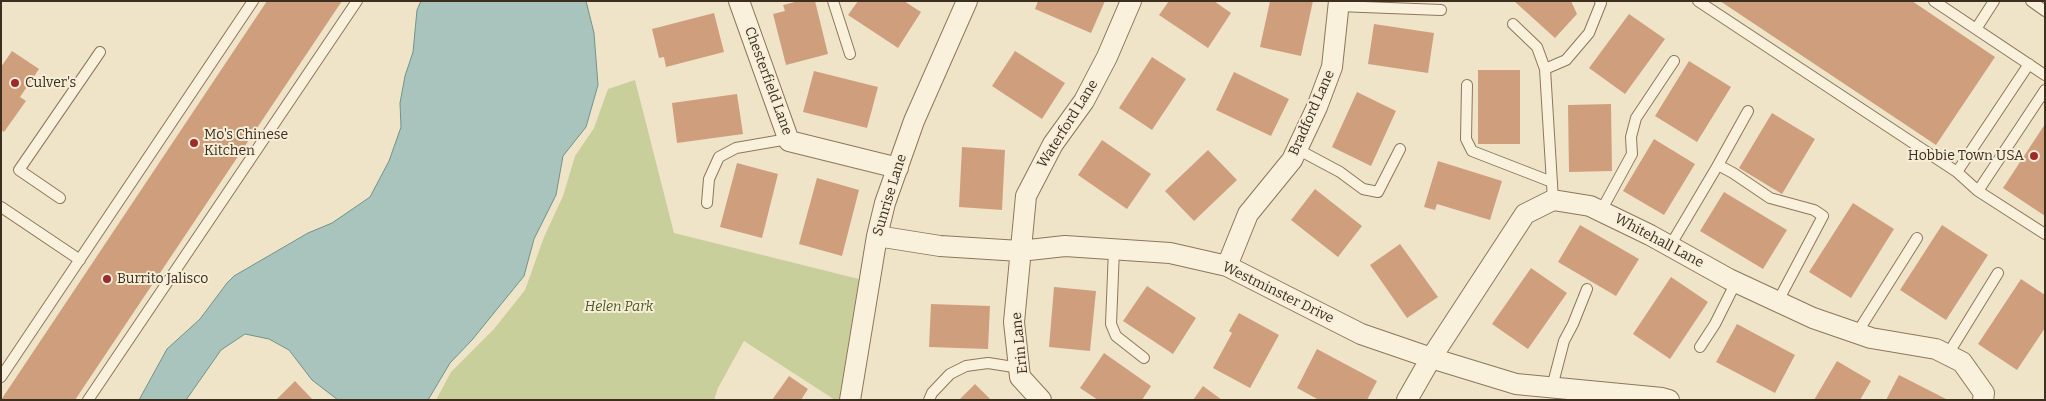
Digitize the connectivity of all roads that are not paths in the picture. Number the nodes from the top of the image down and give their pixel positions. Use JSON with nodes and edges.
{"nodes":[{"id":1,"x":253,"y":1,"type":"edge"},
{"id":2,"x":356,"y":1,"type":"edge"},
{"id":3,"x":739,"y":1,"type":"edge"},
{"id":4,"x":833,"y":1,"type":"edge"},
{"id":5,"x":1131,"y":1,"type":"edge"},
{"id":6,"x":1600,"y":1,"type":"edge"},
{"id":7,"x":1698,"y":1,"type":"edge"},
{"id":8,"x":1934,"y":1,"type":"edge"},
{"id":9,"x":1994,"y":1,"type":"edge"},
{"id":10,"x":2031,"y":1,"type":"edge"},
{"id":11,"x":965,"y":2,"type":"edge"},
{"id":12,"x":1339,"y":4,"type":"edge"},
{"id":13,"x":1441,"y":10,"type":"dead end"},
{"id":14,"x":2045,"y":11,"type":"edge"},
{"id":15,"x":1513,"y":24,"type":"dead end"},
{"id":16,"x":1976,"y":29,"type":"junction"},
{"id":17,"x":100,"y":52,"type":"dead end"},
{"id":18,"x":850,"y":54,"type":"dead end"},
{"id":19,"x":1674,"y":61,"type":"dead end"},
{"id":20,"x":2029,"y":64,"type":"junction"},
{"id":21,"x":1545,"y":69,"type":"junction"},
{"id":22,"x":2045,"y":75,"type":"edge"},
{"id":23,"x":1466,"y":85,"type":"dead end"},
{"id":24,"x":2045,"y":90,"type":"edge"},
{"id":25,"x":1748,"y":111,"type":"dead end"},
{"id":26,"x":788,"y":138,"type":"junction"},
{"id":27,"x":1297,"y":149,"type":"junction"},
{"id":28,"x":1400,"y":149,"type":"dead end"},
{"id":29,"x":1718,"y":166,"type":"junction"},
{"id":30,"x":898,"y":168,"type":"junction"},
{"id":31,"x":1957,"y":172,"type":"junction"},
{"id":32,"x":1552,"y":191,"type":"junction"},
{"id":33,"x":1978,"y":191,"type":"junction"},
{"id":34,"x":60,"y":198,"type":"dead end"},
{"id":35,"x":707,"y":204,"type":"dead end"},
{"id":36,"x":1,"y":207,"type":"edge"},
{"id":37,"x":1601,"y":211,"type":"junction"},
{"id":38,"x":2045,"y":234,"type":"edge"},
{"id":39,"x":877,"y":236,"type":"junction"},
{"id":40,"x":1917,"y":238,"type":"dead end"},
{"id":41,"x":1670,"y":246,"type":"junction"},
{"id":42,"x":1114,"y":249,"type":"junction"},
{"id":43,"x":1020,"y":251,"type":"junction"},
{"id":44,"x":80,"y":260,"type":"junction"},
{"id":45,"x":1227,"y":266,"type":"junction"},
{"id":46,"x":1998,"y":272,"type":"dead end"},
{"id":47,"x":1736,"y":282,"type":"junction"},
{"id":48,"x":1587,"y":289,"type":"dead end"},
{"id":49,"x":1778,"y":301,"type":"junction"},
{"id":50,"x":1857,"y":333,"type":"junction"},
{"id":51,"x":1700,"y":347,"type":"dead end"},
{"id":52,"x":1948,"y":354,"type":"junction"},
{"id":53,"x":1144,"y":358,"type":"dead end"},
{"id":54,"x":1431,"y":358,"type":"junction"},
{"id":55,"x":1020,"y":368,"type":"junction"},
{"id":56,"x":1,"y":377,"type":"edge"},
{"id":57,"x":1552,"y":387,"type":"junction"},
{"id":58,"x":1984,"y":396,"type":"edge"},
{"id":59,"x":88,"y":400,"type":"edge"},
{"id":60,"x":850,"y":400,"type":"edge"},
{"id":61,"x":929,"y":400,"type":"edge"},
{"id":62,"x":1041,"y":400,"type":"edge"},
{"id":63,"x":1407,"y":400,"type":"edge"},
{"id":64,"x":1669,"y":400,"type":"edge"}],
"edges":[{"from":1,"to":44,"type":"lane"},
{"from":2,"to":59,"type":"lane"},
{"from":3,"to":26,"type":"street","name":"Chesterfield Lane"},
{"from":4,"to":18,"type":"lane"},
{"from":5,"to":43,"type":"street","name":"Waterford Lane"},
{"from":6,"to":21,"type":"lane"},
{"from":7,"to":31,"type":"lane"},
{"from":8,"to":16,"type":"lane"},
{"from":9,"to":16,"type":"lane"},
{"from":10,"to":14,"type":"lane"},
{"from":11,"to":30,"type":"street","name":"Sunrise Lane"},
{"from":12,"to":13,"type":"lane"},
{"from":12,"to":27,"type":"street","name":"Bradford Lane"},
{"from":15,"to":21,"type":"lane"},
{"from":16,"to":20,"type":"lane"},
{"from":17,"to":34,"type":"lane"},
{"from":19,"to":37,"type":"lane"},
{"from":20,"to":22,"type":"lane"},
{"from":20,"to":31,"type":"lane"},
{"from":21,"to":32,"type":"lane"},
{"from":23,"to":32,"type":"lane"},
{"from":24,"to":33,"type":"lane"},
{"from":25,"to":29,"type":"lane"},
{"from":26,"to":30,"type":"street","name":"Chesterfield Lane"},
{"from":26,"to":35,"type":"lane"},
{"from":27,"to":28,"type":"lane"},
{"from":27,"to":45,"type":"street","name":"Bradford Lane"},
{"from":29,"to":41,"type":"lane"},
{"from":29,"to":49,"type":"lane"},
{"from":30,"to":39,"type":"street","name":"Sunrise Lane"},
{"from":31,"to":33,"type":"lane"},
{"from":32,"to":37,"type":"street","name":"Whitehall Lane"},
{"from":32,"to":54,"type":"street"},
{"from":33,"to":38,"type":"lane"},
{"from":36,"to":44,"type":"lane"},
{"from":37,"to":41,"type":"street","name":"Whitehall Lane"},
{"from":39,"to":43,"type":"street","name":"Westminster Drive"},
{"from":39,"to":60,"type":"street","name":"Sunrise Lane"},
{"from":40,"to":50,"type":"lane"},
{"from":41,"to":47,"type":"street","name":"Whitehall Lane"},
{"from":42,"to":43,"type":"street","name":"Westminster Drive"},
{"from":42,"to":45,"type":"street","name":"Westminster Drive"},
{"from":42,"to":53,"type":"lane"},
{"from":43,"to":55,"type":"street","name":"Erin Lane"},
{"from":44,"to":56,"type":"lane"},
{"from":45,"to":54,"type":"street","name":"Westminster Drive"},
{"from":46,"to":52,"type":"lane"},
{"from":47,"to":49,"type":"street","name":"Whitehall Lane"},
{"from":47,"to":51,"type":"lane"},
{"from":48,"to":57,"type":"lane"},
{"from":49,"to":50,"type":"street","name":"Whitehall Lane"},
{"from":50,"to":52,"type":"street","name":"Whitehall Lane"},
{"from":52,"to":58,"type":"street","name":"Whitehall Lane"},
{"from":54,"to":57,"type":"street","name":"Westminster Drive"},
{"from":54,"to":63,"type":"street"},
{"from":55,"to":61,"type":"lane"},
{"from":55,"to":62,"type":"street","name":"Erin Lane"},
{"from":57,"to":64,"type":"street","name":"Westminster Drive"}]}
